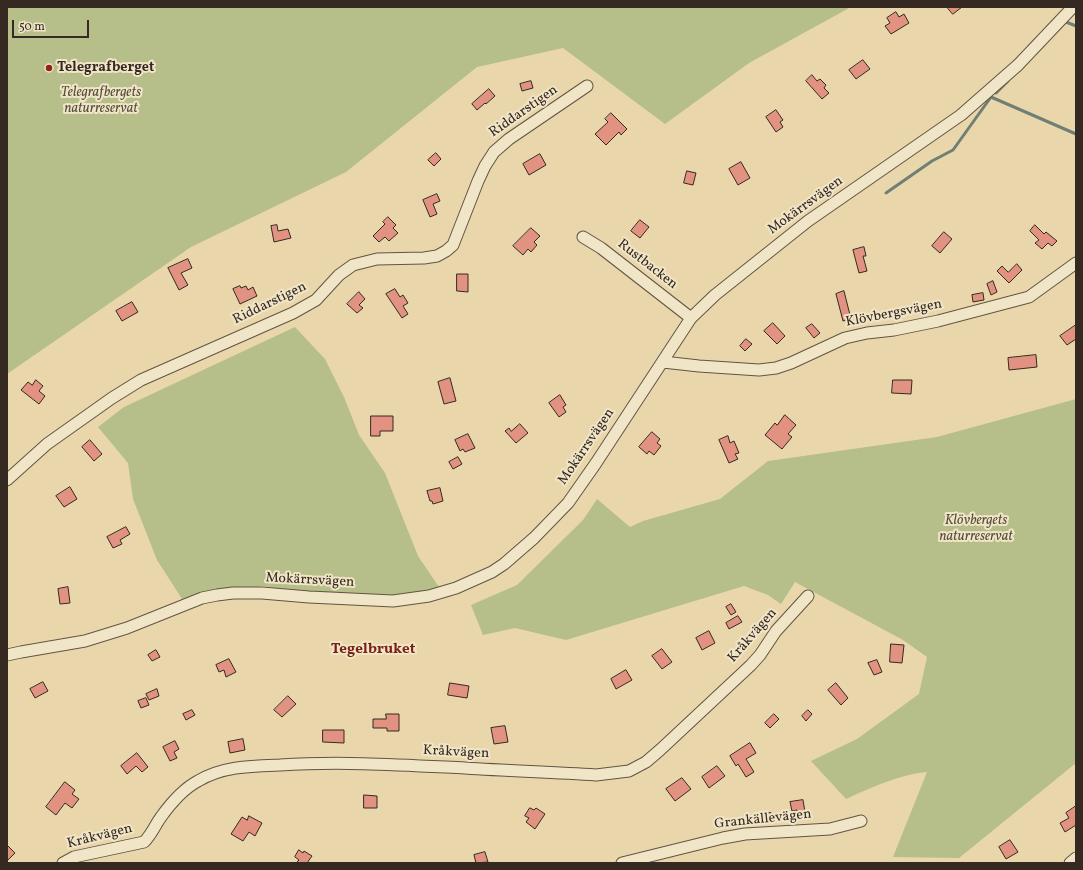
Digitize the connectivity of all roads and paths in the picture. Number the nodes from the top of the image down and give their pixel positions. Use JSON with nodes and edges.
{"nodes":[{"id":1,"x":1073,"y":7,"type":"edge"},
{"id":2,"x":587,"y":86,"type":"dead end"},
{"id":3,"x":583,"y":237,"type":"dead end"},
{"id":4,"x":1076,"y":263,"type":"edge"},
{"id":5,"x":692,"y":318,"type":"junction"},
{"id":6,"x":663,"y":362,"type":"junction"},
{"id":7,"x":7,"y":480,"type":"edge"},
{"id":8,"x":808,"y":596,"type":"dead end"},
{"id":9,"x":7,"y":656,"type":"edge"},
{"id":10,"x":861,"y":822,"type":"dead end"},
{"id":11,"x":1076,"y":858,"type":"edge"},
{"id":12,"x":63,"y":863,"type":"edge"},
{"id":13,"x":622,"y":863,"type":"edge"},
{"id":14,"x":1070,"y":863,"type":"edge"}],
"edges":[{"from":1,"to":5,"type":"street","name":"Mokärrsvägen"},
{"from":2,"to":7,"type":"street","name":"Riddarstigen"},
{"from":3,"to":5,"type":"street","name":"Rustbacken"},
{"from":4,"to":6,"type":"street","name":"Klövbergsvägen"},
{"from":5,"to":6,"type":"street","name":"Mokärrsvägen"},
{"from":6,"to":9,"type":"street","name":"Mokärrsvägen"},
{"from":8,"to":12,"type":"street","name":"Kråkvägen"},
{"from":10,"to":13,"type":"street","name":"Grankällevägen"},
{"from":11,"to":14,"type":"street"}]}
